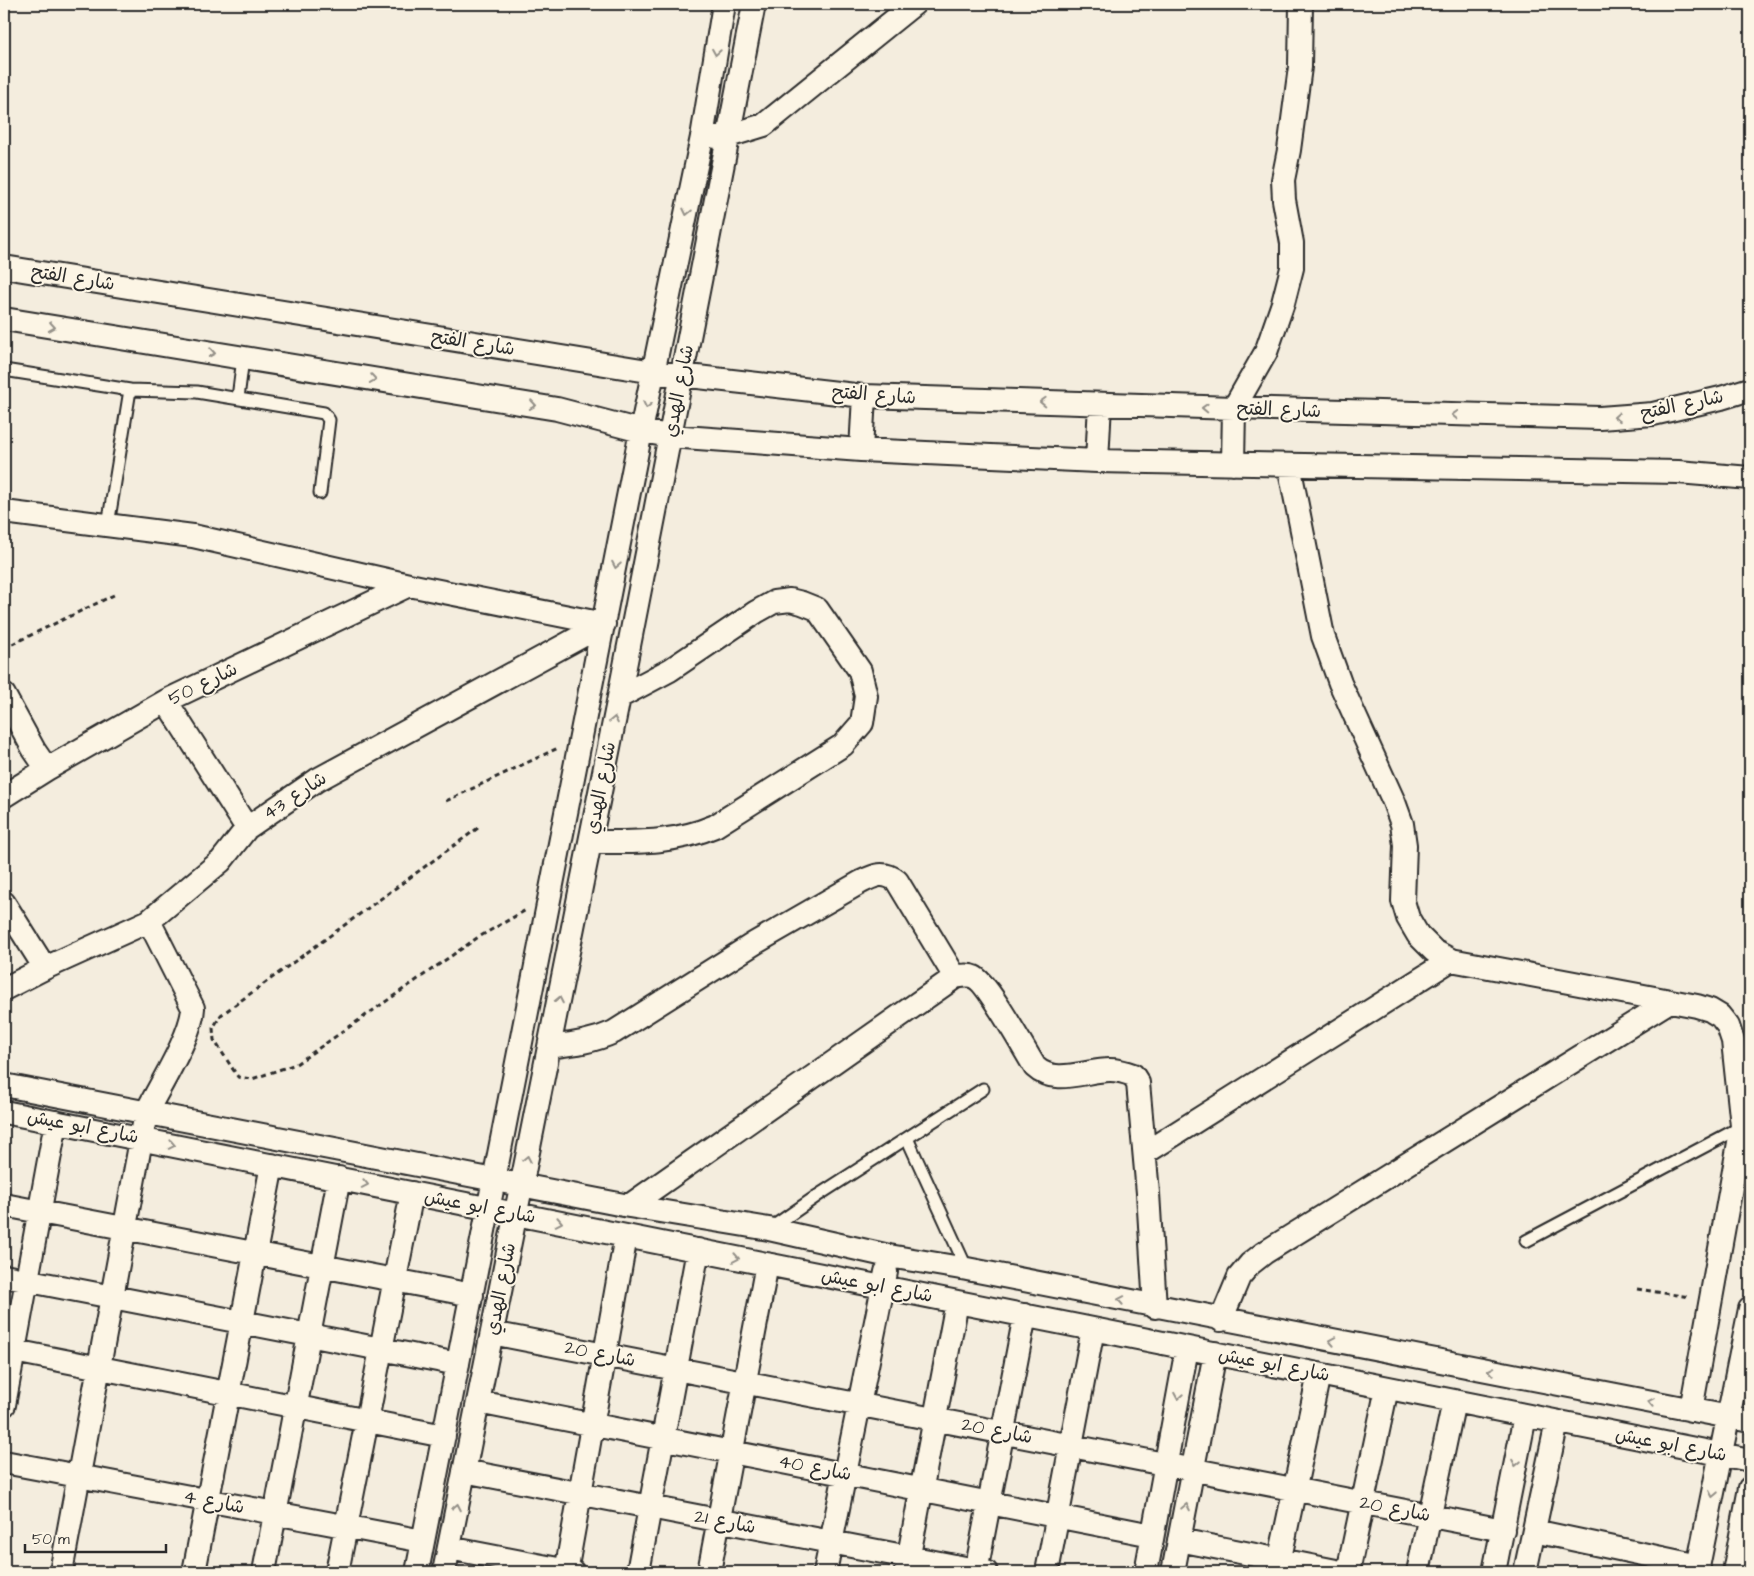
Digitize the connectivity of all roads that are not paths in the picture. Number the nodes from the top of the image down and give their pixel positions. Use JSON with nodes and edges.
{"nodes":[{"id":1,"x":724,"y":4,"type":"edge"},
{"id":2,"x":754,"y":4,"type":"edge"},
{"id":3,"x":914,"y":4,"type":"edge"},
{"id":4,"x":1301,"y":4,"type":"edge"},
{"id":5,"x":728,"y":136,"type":"junction"},
{"id":6,"x":702,"y":137,"type":"junction"},
{"id":7,"x":4,"y":267,"type":"edge"},
{"id":8,"x":4,"y":319,"type":"edge"},
{"id":9,"x":244,"y":358,"type":"junction"},
{"id":10,"x":4,"y":370,"type":"edge"},
{"id":11,"x":654,"y":372,"type":"junction"},
{"id":12,"x":682,"y":376,"type":"junction"},
{"id":13,"x":1750,"y":389,"type":"edge"},
{"id":14,"x":130,"y":390,"type":"junction"},
{"id":15,"x":864,"y":396,"type":"junction"},
{"id":16,"x":238,"y":398,"type":"junction"},
{"id":17,"x":1100,"y":404,"type":"junction"},
{"id":18,"x":1234,"y":408,"type":"junction"},
{"id":19,"x":641,"y":431,"type":"junction"},
{"id":20,"x":670,"y":436,"type":"junction"},
{"id":21,"x":861,"y":450,"type":"junction"},
{"id":22,"x":1097,"y":461,"type":"junction"},
{"id":23,"x":1233,"y":464,"type":"junction"},
{"id":24,"x":1289,"y":464,"type":"junction"},
{"id":25,"x":1750,"y":478,"type":"edge"},
{"id":26,"x":320,"y":493,"type":"dead end"},
{"id":27,"x":4,"y":512,"type":"edge"},
{"id":28,"x":108,"y":525,"type":"junction"},
{"id":29,"x":409,"y":585,"type":"junction"},
{"id":30,"x":604,"y":624,"type":"junction"},
{"id":31,"x":4,"y":695,"type":"edge"},
{"id":32,"x":619,"y":696,"type":"junction"},
{"id":33,"x":166,"y":701,"type":"junction"},
{"id":34,"x":47,"y":769,"type":"junction"},
{"id":35,"x":4,"y":796,"type":"edge"},
{"id":36,"x":248,"y":828,"type":"junction"},
{"id":37,"x":590,"y":842,"type":"junction"},
{"id":38,"x":4,"y":903,"type":"edge"},
{"id":39,"x":149,"y":922,"type":"junction"},
{"id":40,"x":1451,"y":960,"type":"junction"},
{"id":41,"x":45,"y":968,"type":"junction"},
{"id":42,"x":955,"y":978,"type":"junction"},
{"id":43,"x":4,"y":989,"type":"edge"},
{"id":44,"x":1670,"y":1001,"type":"junction"},
{"id":45,"x":549,"y":1047,"type":"junction"},
{"id":46,"x":4,"y":1085,"type":"edge"},
{"id":47,"x":983,"y":1089,"type":"dead end"},
{"id":48,"x":4,"y":1112,"type":"edge"},
{"id":49,"x":146,"y":1113,"type":"junction"},
{"id":50,"x":56,"y":1122,"type":"junction"},
{"id":51,"x":1746,"y":1124,"type":"edge"},
{"id":52,"x":907,"y":1138,"type":"junction"},
{"id":53,"x":141,"y":1139,"type":"junction"},
{"id":54,"x":1145,"y":1152,"type":"junction"},
{"id":55,"x":272,"y":1165,"type":"junction"},
{"id":56,"x":339,"y":1178,"type":"junction"},
{"id":57,"x":495,"y":1180,"type":"junction"},
{"id":58,"x":522,"y":1185,"type":"junction"},
{"id":59,"x":412,"y":1193,"type":"junction"},
{"id":60,"x":4,"y":1205,"type":"edge"},
{"id":61,"x":629,"y":1206,"type":"junction"},
{"id":62,"x":490,"y":1208,"type":"junction"},
{"id":63,"x":39,"y":1212,"type":"junction"},
{"id":64,"x":516,"y":1214,"type":"junction"},
{"id":65,"x":124,"y":1228,"type":"junction"},
{"id":66,"x":769,"y":1229,"type":"junction"},
{"id":67,"x":626,"y":1236,"type":"junction"},
{"id":68,"x":1526,"y":1241,"type":"dead end"},
{"id":69,"x":698,"y":1250,"type":"junction"},
{"id":70,"x":255,"y":1254,"type":"junction"},
{"id":71,"x":889,"y":1256,"type":"junction"},
{"id":72,"x":767,"y":1264,"type":"junction"},
{"id":73,"x":322,"y":1266,"type":"junction"},
{"id":74,"x":967,"y":1269,"type":"junction"},
{"id":75,"x":4,"y":1276,"type":"edge"},
{"id":76,"x":395,"y":1280,"type":"junction"},
{"id":77,"x":27,"y":1281,"type":"junction"},
{"id":78,"x":882,"y":1287,"type":"junction"},
{"id":79,"x":472,"y":1295,"type":"junction"},
{"id":80,"x":112,"y":1297,"type":"junction"},
{"id":81,"x":958,"y":1302,"type":"junction"},
{"id":82,"x":1155,"y":1307,"type":"junction"},
{"id":83,"x":1750,"y":1309,"type":"edge"},
{"id":84,"x":1185,"y":1313,"type":"junction"},
{"id":85,"x":1025,"y":1316,"type":"junction"},
{"id":86,"x":1222,"y":1320,"type":"junction"},
{"id":87,"x":242,"y":1322,"type":"junction"},
{"id":88,"x":1092,"y":1329,"type":"junction"},
{"id":89,"x":492,"y":1333,"type":"junction"},
{"id":90,"x":309,"y":1335,"type":"junction"},
{"id":91,"x":1183,"y":1347,"type":"junction"},
{"id":92,"x":381,"y":1349,"type":"junction"},
{"id":93,"x":9,"y":1350,"type":"edge"},
{"id":94,"x":1216,"y":1353,"type":"junction"},
{"id":95,"x":605,"y":1355,"type":"junction"},
{"id":96,"x":458,"y":1364,"type":"junction"},
{"id":97,"x":99,"y":1368,"type":"junction"},
{"id":98,"x":676,"y":1369,"type":"junction"},
{"id":99,"x":1319,"y":1374,"type":"junction"},
{"id":100,"x":745,"y":1382,"type":"junction"},
{"id":101,"x":1387,"y":1388,"type":"junction"},
{"id":102,"x":228,"y":1394,"type":"junction"},
{"id":103,"x":1454,"y":1401,"type":"junction"},
{"id":104,"x":478,"y":1402,"type":"junction"},
{"id":105,"x":859,"y":1404,"type":"junction"},
{"id":106,"x":4,"y":1406,"type":"edge"},
{"id":107,"x":295,"y":1407,"type":"junction"},
{"id":108,"x":1691,"y":1410,"type":"junction"},
{"id":109,"x":1525,"y":1416,"type":"junction"},
{"id":110,"x":1728,"y":1417,"type":"junction"},
{"id":111,"x":935,"y":1419,"type":"junction"},
{"id":112,"x":367,"y":1421,"type":"junction"},
{"id":113,"x":1750,"y":1421,"type":"edge"},
{"id":114,"x":1557,"y":1422,"type":"junction"},
{"id":115,"x":592,"y":1425,"type":"junction"},
{"id":116,"x":1003,"y":1432,"type":"junction"},
{"id":117,"x":444,"y":1436,"type":"junction"},
{"id":118,"x":663,"y":1438,"type":"junction"},
{"id":119,"x":1071,"y":1446,"type":"junction"},
{"id":120,"x":732,"y":1452,"type":"junction"},
{"id":121,"x":1721,"y":1455,"type":"junction"},
{"id":122,"x":1750,"y":1460,"type":"edge"},
{"id":123,"x":4,"y":1462,"type":"edge"},
{"id":124,"x":1165,"y":1464,"type":"junction"},
{"id":125,"x":1193,"y":1470,"type":"junction"},
{"id":126,"x":464,"y":1471,"type":"junction"},
{"id":127,"x":845,"y":1474,"type":"junction"},
{"id":128,"x":79,"y":1476,"type":"junction"},
{"id":129,"x":1750,"y":1488,"type":"edge"},
{"id":130,"x":922,"y":1489,"type":"junction"},
{"id":131,"x":1295,"y":1489,"type":"junction"},
{"id":132,"x":580,"y":1493,"type":"junction"},
{"id":133,"x":208,"y":1500,"type":"junction"},
{"id":134,"x":1363,"y":1502,"type":"junction"},
{"id":135,"x":989,"y":1503,"type":"junction"},
{"id":136,"x":650,"y":1507,"type":"junction"},
{"id":137,"x":275,"y":1513,"type":"junction"},
{"id":138,"x":1058,"y":1516,"type":"junction"},
{"id":139,"x":1430,"y":1516,"type":"junction"},
{"id":140,"x":719,"y":1520,"type":"junction"},
{"id":141,"x":346,"y":1526,"type":"junction"},
{"id":142,"x":1503,"y":1530,"type":"junction"},
{"id":143,"x":1534,"y":1531,"type":"junction"},
{"id":144,"x":1152,"y":1535,"type":"junction"},
{"id":145,"x":1179,"y":1540,"type":"junction"},
{"id":146,"x":423,"y":1541,"type":"junction"},
{"id":147,"x":831,"y":1542,"type":"junction"},
{"id":148,"x":449,"y":1548,"type":"junction"},
{"id":149,"x":907,"y":1565,"type":"edge"},
{"id":150,"x":1278,"y":1566,"type":"edge"},
{"id":151,"x":1698,"y":1569,"type":"edge"},
{"id":152,"x":61,"y":1572,"type":"edge"},
{"id":153,"x":194,"y":1572,"type":"edge"},
{"id":154,"x":264,"y":1572,"type":"edge"},
{"id":155,"x":337,"y":1572,"type":"edge"},
{"id":156,"x":417,"y":1572,"type":"edge"},
{"id":157,"x":444,"y":1572,"type":"edge"},
{"id":158,"x":569,"y":1572,"type":"edge"},
{"id":159,"x":638,"y":1572,"type":"edge"},
{"id":160,"x":709,"y":1572,"type":"edge"},
{"id":161,"x":825,"y":1572,"type":"edge"},
{"id":162,"x":980,"y":1572,"type":"edge"},
{"id":163,"x":1047,"y":1572,"type":"edge"},
{"id":164,"x":1146,"y":1572,"type":"edge"},
{"id":165,"x":1173,"y":1572,"type":"edge"},
{"id":166,"x":1342,"y":1572,"type":"edge"},
{"id":167,"x":1348,"y":1572,"type":"edge"},
{"id":168,"x":1418,"y":1572,"type":"edge"},
{"id":169,"x":1494,"y":1572,"type":"edge"},
{"id":170,"x":1525,"y":1572,"type":"edge"},
{"id":171,"x":1734,"y":1572,"type":"edge"}],
"edges":[{"from":1,"to":6,"type":"street","name":"شارع الهدي","one_way":true},
{"from":2,"to":5,"type":"street","name":"شارع الهدي"},
{"from":3,"to":5,"type":"street"},
{"from":4,"to":18,"type":"street"},
{"from":5,"to":6,"type":"street"},
{"from":5,"to":12,"type":"street","name":"شارع الهدي"},
{"from":6,"to":11,"type":"street","name":"شارع الهدي","one_way":true},
{"from":7,"to":11,"type":"street","name":"شارع الفتح"},
{"from":8,"to":9,"type":"street","one_way":true},
{"from":9,"to":16,"type":"lane"},
{"from":9,"to":19,"type":"street","one_way":true},
{"from":10,"to":14,"type":"lane"},
{"from":11,"to":12,"type":"street","name":"شارع الفتح"},
{"from":11,"to":19,"type":"street","name":"شارع الهدي","one_way":true},
{"from":12,"to":15,"type":"street","name":"شارع الفتح"},
{"from":12,"to":20,"type":"street","name":"شارع الهدي"},
{"from":13,"to":18,"type":"street","name":"شارع الفتح","one_way":true},
{"from":14,"to":16,"type":"lane"},
{"from":14,"to":28,"type":"lane"},
{"from":17,"to":15,"type":"street","name":"شارع الفتح","one_way":true},
{"from":15,"to":21,"type":"street"},
{"from":16,"to":26,"type":"lane"},
{"from":18,"to":17,"type":"street","name":"شارع الفتح","one_way":true},
{"from":17,"to":22,"type":"street"},
{"from":18,"to":23,"type":"street"},
{"from":19,"to":20,"type":"street"},
{"from":19,"to":30,"type":"street","name":"شارع الهدي","one_way":true},
{"from":20,"to":21,"type":"street"},
{"from":20,"to":32,"type":"street","name":"شارع الهدي"},
{"from":21,"to":22,"type":"street"},
{"from":22,"to":23,"type":"street"},
{"from":23,"to":24,"type":"street"},
{"from":24,"to":25,"type":"street"},
{"from":24,"to":40,"type":"street"},
{"from":27,"to":28,"type":"street"},
{"from":28,"to":29,"type":"street"},
{"from":29,"to":30,"type":"street"},
{"from":29,"to":33,"type":"street","name":"شارع 50"},
{"from":30,"to":36,"type":"street","name":"شارع 43"},
{"from":30,"to":57,"type":"street","name":"شارع الهدي"},
{"from":31,"to":34,"type":"street"},
{"from":37,"to":32,"type":"street","name":"شارع الهدي","one_way":true},
{"from":32,"to":37,"type":"street"},
{"from":33,"to":34,"type":"street","name":"شارع 50"},
{"from":33,"to":36,"type":"street"},
{"from":34,"to":35,"type":"street","name":"شارع 50"},
{"from":36,"to":39,"type":"street","name":"شارع 43"},
{"from":45,"to":37,"type":"street","name":"شارع الهدي","one_way":true},
{"from":38,"to":41,"type":"street"},
{"from":39,"to":41,"type":"street","name":"شارع 43"},
{"from":39,"to":49,"type":"street"},
{"from":40,"to":44,"type":"street"},
{"from":40,"to":54,"type":"street"},
{"from":41,"to":43,"type":"street","name":"شارع 43"},
{"from":42,"to":45,"type":"street"},
{"from":42,"to":54,"type":"street"},
{"from":42,"to":61,"type":"street"},
{"from":44,"to":51,"type":"street"},
{"from":44,"to":86,"type":"street"},
{"from":58,"to":45,"type":"street","name":"شارع الهدي","one_way":true},
{"from":46,"to":49,"type":"street","name":"شارع ابو عيش"},
{"from":47,"to":52,"type":"lane"},
{"from":48,"to":50,"type":"street","name":"شارع ابو عيش"},
{"from":49,"to":53,"type":"street"},
{"from":49,"to":57,"type":"street","name":"شارع ابو عيش"},
{"from":50,"to":53,"type":"street","name":"شارع ابو عيش"},
{"from":50,"to":63,"type":"street"},
{"from":51,"to":68,"type":"lane"},
{"from":51,"to":108,"type":"street"},
{"from":52,"to":66,"type":"lane"},
{"from":52,"to":74,"type":"lane"},
{"from":53,"to":55,"type":"street","name":"شارع ابو عيش","one_way":true},
{"from":53,"to":65,"type":"street"},
{"from":54,"to":82,"type":"street"},
{"from":55,"to":56,"type":"street","name":"شارع ابو عيش"},
{"from":55,"to":70,"type":"street"},
{"from":56,"to":59,"type":"street","name":"شارع ابو عيش","one_way":true},
{"from":56,"to":73,"type":"street"},
{"from":57,"to":58,"type":"street","name":"شارع ابو عيش"},
{"from":57,"to":62,"type":"street","name":"شارع الهدي"},
{"from":58,"to":61,"type":"street","name":"شارع ابو عيش"},
{"from":58,"to":64,"type":"street","name":"شارع الهدي"},
{"from":59,"to":62,"type":"street","name":"شارع ابو عيش"},
{"from":59,"to":76,"type":"street"},
{"from":60,"to":63,"type":"street"},
{"from":61,"to":66,"type":"street","name":"شارع ابو عيش"},
{"from":62,"to":64,"type":"street","name":"شارع ابو عيش"},
{"from":62,"to":79,"type":"street","name":"شارع الهدي"},
{"from":63,"to":65,"type":"street"},
{"from":63,"to":77,"type":"street"},
{"from":64,"to":67,"type":"street","name":"شارع ابو عيش","one_way":true},
{"from":64,"to":89,"type":"street","name":"شارع الهدي"},
{"from":65,"to":70,"type":"street"},
{"from":65,"to":80,"type":"street"},
{"from":66,"to":71,"type":"street","name":"شارع ابو عيش"},
{"from":67,"to":69,"type":"street","name":"شارع ابو عيش"},
{"from":67,"to":95,"type":"street"},
{"from":69,"to":72,"type":"street","name":"شارع ابو عيش","one_way":true},
{"from":69,"to":98,"type":"street"},
{"from":70,"to":73,"type":"street"},
{"from":70,"to":87,"type":"street"},
{"from":71,"to":74,"type":"street","name":"شارع ابو عيش"},
{"from":71,"to":78,"type":"street"},
{"from":72,"to":78,"type":"street","name":"شارع ابو عيش"},
{"from":72,"to":100,"type":"street"},
{"from":73,"to":76,"type":"street"},
{"from":73,"to":90,"type":"street"},
{"from":82,"to":74,"type":"street","name":"شارع ابو عيش","one_way":true},
{"from":75,"to":77,"type":"street"},
{"from":76,"to":79,"type":"street"},
{"from":76,"to":92,"type":"street"},
{"from":77,"to":80,"type":"street"},
{"from":77,"to":93,"type":"street"},
{"from":78,"to":81,"type":"street","name":"شارع ابو عيش"},
{"from":78,"to":105,"type":"street"},
{"from":79,"to":96,"type":"street","name":"شارع الهدي"},
{"from":80,"to":87,"type":"street"},
{"from":80,"to":97,"type":"street"},
{"from":81,"to":85,"type":"street","name":"شارع ابو عيش"},
{"from":81,"to":111,"type":"street"},
{"from":82,"to":84,"type":"street","name":"شارع ابو عيش"},
{"from":83,"to":110,"type":"street"},
{"from":84,"to":86,"type":"street","name":"شارع ابو عيش"},
{"from":84,"to":91,"type":"street"},
{"from":85,"to":88,"type":"street","name":"شارع ابو عيش"},
{"from":85,"to":116,"type":"street"},
{"from":108,"to":86,"type":"street","name":"شارع ابو عيش","one_way":true},
{"from":87,"to":90,"type":"street"},
{"from":87,"to":102,"type":"street"},
{"from":88,"to":91,"type":"street","name":"شارع ابو عيش"},
{"from":88,"to":119,"type":"street"},
{"from":89,"to":95,"type":"street","name":"شارع 20"},
{"from":89,"to":104,"type":"street","name":"شارع الهدي"},
{"from":90,"to":92,"type":"street"},
{"from":90,"to":107,"type":"street"},
{"from":91,"to":94,"type":"street","name":"شارع ابو عيش"},
{"from":91,"to":124,"type":"street","one_way":true},
{"from":92,"to":96,"type":"street"},
{"from":92,"to":112,"type":"street"},
{"from":93,"to":97,"type":"street"},
{"from":93,"to":106,"type":"street"},
{"from":94,"to":99,"type":"street","name":"شارع ابو عيش"},
{"from":94,"to":125,"type":"street"},
{"from":95,"to":98,"type":"street","name":"شارع 20"},
{"from":95,"to":115,"type":"street"},
{"from":96,"to":117,"type":"street","name":"شارع الهدي"},
{"from":97,"to":102,"type":"street"},
{"from":97,"to":128,"type":"street"},
{"from":98,"to":100,"type":"street","name":"شارع 20"},
{"from":98,"to":118,"type":"street"},
{"from":99,"to":101,"type":"street","name":"شارع ابو عيش"},
{"from":99,"to":131,"type":"street"},
{"from":100,"to":105,"type":"street","name":"شارع 20"},
{"from":100,"to":120,"type":"street"},
{"from":101,"to":103,"type":"street","name":"شارع ابو عيش"},
{"from":101,"to":134,"type":"street"},
{"from":102,"to":107,"type":"street"},
{"from":102,"to":133,"type":"street"},
{"from":103,"to":109,"type":"street","name":"شارع ابو عيش"},
{"from":103,"to":139,"type":"street"},
{"from":104,"to":115,"type":"street","name":"شارع 40"},
{"from":104,"to":126,"type":"street","name":"شارع الهدي"},
{"from":105,"to":111,"type":"street","name":"شارع 20"},
{"from":105,"to":127,"type":"street"},
{"from":107,"to":112,"type":"street"},
{"from":107,"to":137,"type":"street"},
{"from":108,"to":110,"type":"street","name":"شارع ابو عيش"},
{"from":109,"to":114,"type":"street","name":"شارع ابو عيش"},
{"from":109,"to":142,"type":"street","one_way":true},
{"from":110,"to":113,"type":"street","name":"شارع ابو عيش"},
{"from":110,"to":121,"type":"street"},
{"from":111,"to":116,"type":"street","name":"شارع 20"},
{"from":111,"to":130,"type":"street"},
{"from":112,"to":117,"type":"street"},
{"from":112,"to":141,"type":"street"},
{"from":114,"to":121,"type":"street","name":"شارع ابو عيش"},
{"from":114,"to":143,"type":"street"},
{"from":115,"to":118,"type":"street","name":"شارع 40"},
{"from":115,"to":132,"type":"street"},
{"from":116,"to":119,"type":"street","name":"شارع 20"},
{"from":116,"to":135,"type":"street"},
{"from":117,"to":146,"type":"street","name":"شارع الهدي"},
{"from":118,"to":120,"type":"street","name":"شارع 40"},
{"from":118,"to":136,"type":"street"},
{"from":119,"to":124,"type":"street","name":"شارع 20"},
{"from":119,"to":138,"type":"street"},
{"from":120,"to":127,"type":"street","name":"شارع 40"},
{"from":120,"to":140,"type":"street"},
{"from":121,"to":122,"type":"street","name":"شارع ابو عيش"},
{"from":121,"to":151,"type":"street","one_way":true},
{"from":123,"to":128,"type":"street","name":"شارع 4"},
{"from":124,"to":125,"type":"street","name":"شارع 20"},
{"from":124,"to":144,"type":"street"},
{"from":125,"to":131,"type":"street","name":"شارع 20"},
{"from":145,"to":125,"type":"street","one_way":true},
{"from":126,"to":132,"type":"street","name":"شارع 21"},
{"from":148,"to":126,"type":"street","name":"شارع الهدي","one_way":true},
{"from":127,"to":130,"type":"street","name":"شارع 40"},
{"from":127,"to":147,"type":"street"},
{"from":128,"to":133,"type":"street","name":"شارع 4"},
{"from":128,"to":152,"type":"street"},
{"from":129,"to":171,"type":"street"},
{"from":130,"to":135,"type":"street","name":"شارع 40"},
{"from":130,"to":149,"type":"street"},
{"from":131,"to":134,"type":"street","name":"شارع 20"},
{"from":131,"to":150,"type":"street"},
{"from":132,"to":136,"type":"street","name":"شارع 21"},
{"from":132,"to":158,"type":"street"},
{"from":133,"to":137,"type":"street","name":"شارع 4"},
{"from":133,"to":153,"type":"street"},
{"from":134,"to":139,"type":"street","name":"شارع 20"},
{"from":134,"to":167,"type":"street"},
{"from":135,"to":138,"type":"street","name":"شارع 40"},
{"from":135,"to":162,"type":"street"},
{"from":136,"to":140,"type":"street","name":"شارع 21"},
{"from":136,"to":159,"type":"street"},
{"from":137,"to":141,"type":"street","name":"شارع 4"},
{"from":137,"to":154,"type":"street"},
{"from":138,"to":144,"type":"street","name":"شارع 40"},
{"from":138,"to":163,"type":"street"},
{"from":139,"to":142,"type":"street","name":"شارع 20"},
{"from":139,"to":168,"type":"street"},
{"from":140,"to":147,"type":"street","name":"شارع 21"},
{"from":140,"to":160,"type":"street"},
{"from":141,"to":146,"type":"street","name":"شارع 4"},
{"from":141,"to":155,"type":"street"},
{"from":142,"to":169,"type":"street"},
{"from":143,"to":151,"type":"street"},
{"from":143,"to":170,"type":"street"},
{"from":144,"to":164,"type":"street"},
{"from":145,"to":150,"type":"street"},
{"from":145,"to":165,"type":"street"},
{"from":146,"to":156,"type":"street","name":"شارع الهدي"},
{"from":147,"to":149,"type":"street","name":"شارع 21"},
{"from":147,"to":161,"type":"street"},
{"from":148,"to":157,"type":"street","name":"شارع الهدي"},
{"from":148,"to":158,"type":"street"},
{"from":149,"to":162,"type":"street","name":"شارع 21"},
{"from":150,"to":166,"type":"street"}]}
